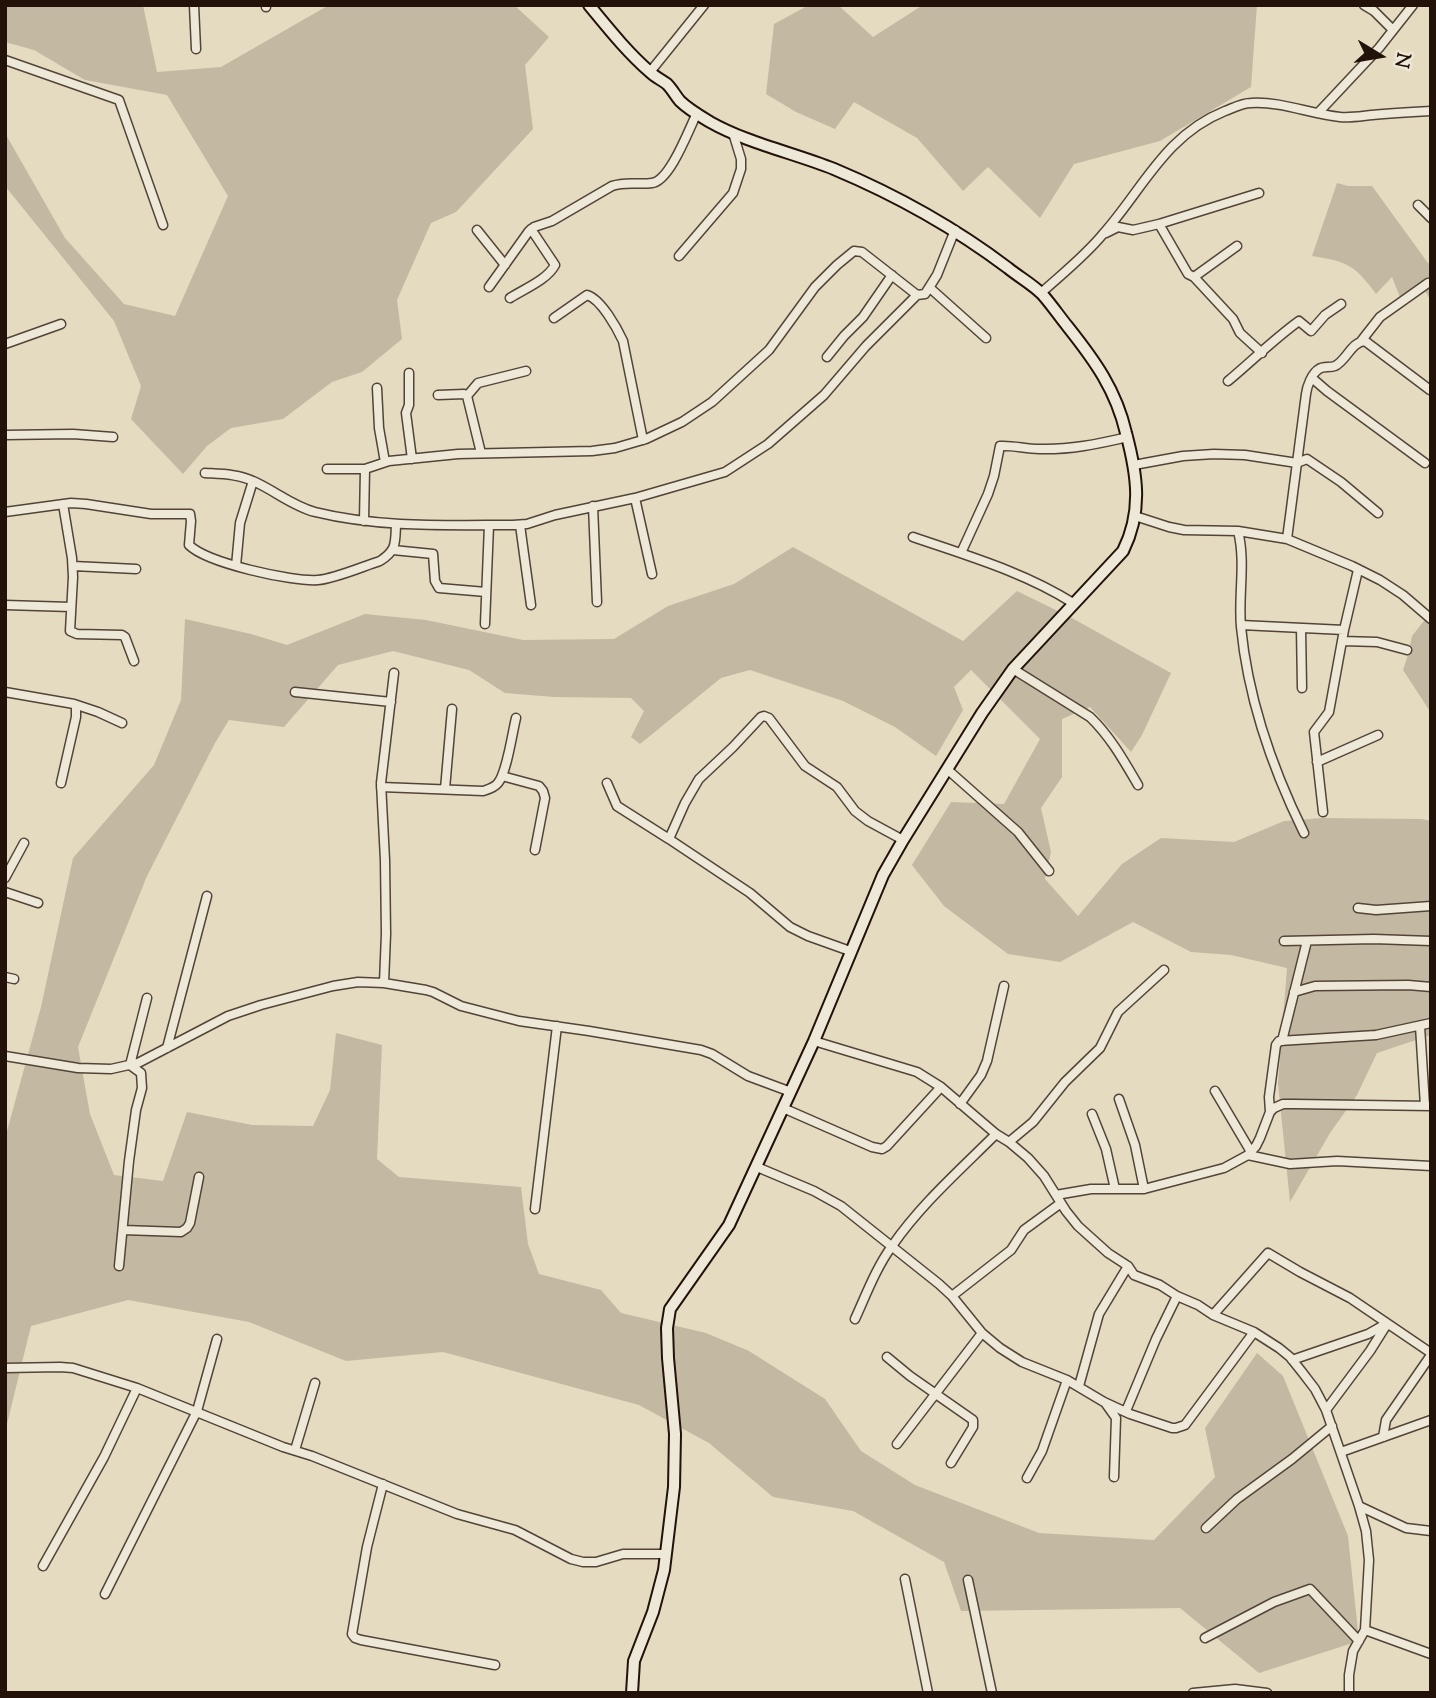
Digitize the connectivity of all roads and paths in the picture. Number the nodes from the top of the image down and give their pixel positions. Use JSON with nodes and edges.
{"nodes":[{"id":1,"x":194,"y":5,"type":"edge"},
{"id":2,"x":589,"y":5,"type":"edge"},
{"id":3,"x":704,"y":5,"type":"edge"},
{"id":4,"x":1364,"y":5,"type":"edge"},
{"id":5,"x":1413,"y":5,"type":"edge"},
{"id":6,"x":1393,"y":30,"type":"junction"},
{"id":7,"x":196,"y":49,"type":"dead end"},
{"id":8,"x":5,"y":60,"type":"edge"},
{"id":9,"x":650,"y":72,"type":"junction"},
{"id":10,"x":1431,"y":111,"type":"edge"},
{"id":11,"x":697,"y":113,"type":"junction"},
{"id":12,"x":1318,"y":113,"type":"junction"},
{"id":13,"x":733,"y":133,"type":"junction"},
{"id":14,"x":1259,"y":193,"type":"dead end"},
{"id":15,"x":1418,"y":205,"type":"dead end"},
{"id":16,"x":1431,"y":218,"type":"edge"},
{"id":17,"x":1159,"y":224,"type":"junction"},
{"id":18,"x":163,"y":225,"type":"dead end"},
{"id":19,"x":531,"y":229,"type":"junction"},
{"id":20,"x":477,"y":230,"type":"dead end"},
{"id":21,"x":955,"y":230,"type":"junction"},
{"id":22,"x":1103,"y":234,"type":"junction"},
{"id":23,"x":1237,"y":246,"type":"dead end"},
{"id":24,"x":679,"y":256,"type":"dead end"},
{"id":25,"x":505,"y":265,"type":"junction"},
{"id":26,"x":892,"y":275,"type":"junction"},
{"id":27,"x":1194,"y":278,"type":"junction"},
{"id":28,"x":1428,"y":283,"type":"dead end"},
{"id":29,"x":489,"y":287,"type":"dead end"},
{"id":30,"x":930,"y":288,"type":"junction"},
{"id":31,"x":1041,"y":293,"type":"junction"},
{"id":32,"x":917,"y":295,"type":"junction"},
{"id":33,"x":510,"y":298,"type":"dead end"},
{"id":34,"x":1341,"y":304,"type":"dead end"},
{"id":35,"x":554,"y":318,"type":"dead end"},
{"id":36,"x":61,"y":324,"type":"dead end"},
{"id":37,"x":986,"y":338,"type":"dead end"},
{"id":38,"x":1362,"y":340,"type":"junction"},
{"id":39,"x":5,"y":344,"type":"edge"},
{"id":40,"x":1262,"y":354,"type":"junction"},
{"id":41,"x":827,"y":358,"type":"dead end"},
{"id":42,"x":526,"y":371,"type":"dead end"},
{"id":43,"x":410,"y":373,"type":"dead end"},
{"id":44,"x":1312,"y":378,"type":"junction"},
{"id":45,"x":1228,"y":380,"type":"dead end"},
{"id":46,"x":377,"y":388,"type":"dead end"},
{"id":47,"x":1430,"y":390,"type":"edge"},
{"id":48,"x":438,"y":395,"type":"dead end"},
{"id":49,"x":467,"y":396,"type":"junction"},
{"id":50,"x":5,"y":435,"type":"edge"},
{"id":51,"x":113,"y":437,"type":"dead end"},
{"id":52,"x":1128,"y":437,"type":"junction"},
{"id":53,"x":643,"y":440,"type":"junction"},
{"id":54,"x":481,"y":453,"type":"junction"},
{"id":55,"x":412,"y":458,"type":"junction"},
{"id":56,"x":385,"y":462,"type":"junction"},
{"id":57,"x":1297,"y":463,"type":"junction"},
{"id":58,"x":1425,"y":463,"type":"dead end"},
{"id":59,"x":1134,"y":465,"type":"junction"},
{"id":60,"x":327,"y":469,"type":"dead end"},
{"id":61,"x":365,"y":469,"type":"junction"},
{"id":62,"x":205,"y":473,"type":"dead end"},
{"id":63,"x":253,"y":481,"type":"junction"},
{"id":64,"x":635,"y":498,"type":"junction"},
{"id":65,"x":63,"y":504,"type":"junction"},
{"id":66,"x":593,"y":506,"type":"junction"},
{"id":67,"x":5,"y":513,"type":"edge"},
{"id":68,"x":1378,"y":513,"type":"dead end"},
{"id":69,"x":1135,"y":516,"type":"junction"},
{"id":70,"x":364,"y":521,"type":"junction"},
{"id":71,"x":396,"y":525,"type":"junction"},
{"id":72,"x":489,"y":525,"type":"junction"},
{"id":73,"x":520,"y":525,"type":"junction"},
{"id":74,"x":1238,"y":531,"type":"junction"},
{"id":75,"x":913,"y":537,"type":"dead end"},
{"id":76,"x":1287,"y":539,"type":"junction"},
{"id":77,"x":393,"y":550,"type":"junction"},
{"id":78,"x":961,"y":553,"type":"junction"},
{"id":79,"x":73,"y":566,"type":"junction"},
{"id":80,"x":236,"y":566,"type":"junction"},
{"id":81,"x":136,"y":569,"type":"dead end"},
{"id":82,"x":1358,"y":570,"type":"junction"},
{"id":83,"x":652,"y":574,"type":"dead end"},
{"id":84,"x":486,"y":592,"type":"junction"},
{"id":85,"x":597,"y":602,"type":"dead end"},
{"id":86,"x":1073,"y":603,"type":"junction"},
{"id":87,"x":5,"y":605,"type":"edge"},
{"id":88,"x":531,"y":605,"type":"dead end"},
{"id":89,"x":71,"y":607,"type":"junction"},
{"id":90,"x":1430,"y":617,"type":"edge"},
{"id":91,"x":485,"y":624,"type":"dead end"},
{"id":92,"x":1241,"y":625,"type":"junction"},
{"id":93,"x":1301,"y":628,"type":"junction"},
{"id":94,"x":1344,"y":631,"type":"junction"},
{"id":95,"x":1342,"y":641,"type":"junction"},
{"id":96,"x":1407,"y":650,"type":"dead end"},
{"id":97,"x":134,"y":661,"type":"dead end"},
{"id":98,"x":1013,"y":669,"type":"junction"},
{"id":99,"x":394,"y":673,"type":"dead end"},
{"id":100,"x":1302,"y":688,"type":"dead end"},
{"id":101,"x":5,"y":692,"type":"edge"},
{"id":102,"x":295,"y":692,"type":"dead end"},
{"id":103,"x":391,"y":702,"type":"junction"},
{"id":104,"x":74,"y":704,"type":"junction"},
{"id":105,"x":452,"y":709,"type":"dead end"},
{"id":106,"x":516,"y":718,"type":"dead end"},
{"id":107,"x":122,"y":723,"type":"dead end"},
{"id":108,"x":1378,"y":735,"type":"dead end"},
{"id":109,"x":1317,"y":762,"type":"junction"},
{"id":110,"x":948,"y":770,"type":"junction"},
{"id":111,"x":502,"y":776,"type":"junction"},
{"id":112,"x":61,"y":783,"type":"dead end"},
{"id":113,"x":607,"y":783,"type":"dead end"},
{"id":114,"x":1138,"y":785,"type":"dead end"},
{"id":115,"x":382,"y":787,"type":"junction"},
{"id":116,"x":444,"y":789,"type":"junction"},
{"id":117,"x":1323,"y":811,"type":"dead end"},
{"id":118,"x":1304,"y":833,"type":"dead end"},
{"id":119,"x":669,"y":839,"type":"junction"},
{"id":120,"x":904,"y":840,"type":"junction"},
{"id":121,"x":24,"y":843,"type":"dead end"},
{"id":122,"x":535,"y":850,"type":"dead end"},
{"id":123,"x":1049,"y":871,"type":"dead end"},
{"id":124,"x":5,"y":877,"type":"edge"},
{"id":125,"x":5,"y":892,"type":"edge"},
{"id":126,"x":207,"y":896,"type":"dead end"},
{"id":127,"x":38,"y":903,"type":"dead end"},
{"id":128,"x":1431,"y":906,"type":"edge"},
{"id":129,"x":1358,"y":908,"type":"dead end"},
{"id":130,"x":1284,"y":941,"type":"dead end"},
{"id":131,"x":1307,"y":941,"type":"junction"},
{"id":132,"x":1431,"y":941,"type":"edge"},
{"id":133,"x":850,"y":951,"type":"junction"},
{"id":134,"x":1164,"y":970,"type":"dead end"},
{"id":135,"x":384,"y":983,"type":"junction"},
{"id":136,"x":1004,"y":986,"type":"dead end"},
{"id":137,"x":1431,"y":987,"type":"edge"},
{"id":138,"x":1294,"y":992,"type":"junction"},
{"id":139,"x":147,"y":998,"type":"dead end"},
{"id":140,"x":1431,"y":1023,"type":"edge"},
{"id":141,"x":1420,"y":1026,"type":"junction"},
{"id":142,"x":557,"y":1027,"type":"junction"},
{"id":143,"x":814,"y":1041,"type":"junction"},
{"id":144,"x":1282,"y":1041,"type":"junction"},
{"id":145,"x":167,"y":1048,"type":"junction"},
{"id":146,"x":5,"y":1056,"type":"edge"},
{"id":147,"x":130,"y":1065,"type":"junction"},
{"id":148,"x":941,"y":1087,"type":"junction"},
{"id":149,"x":1214,"y":1091,"type":"dead end"},
{"id":150,"x":791,"y":1092,"type":"junction"},
{"id":151,"x":1119,"y":1099,"type":"dead end"},
{"id":152,"x":960,"y":1104,"type":"junction"},
{"id":153,"x":1428,"y":1106,"type":"edge"},
{"id":154,"x":783,"y":1108,"type":"junction"},
{"id":155,"x":1270,"y":1112,"type":"junction"},
{"id":156,"x":1092,"y":1114,"type":"dead end"},
{"id":157,"x":996,"y":1134,"type":"junction"},
{"id":158,"x":1009,"y":1142,"type":"junction"},
{"id":159,"x":1249,"y":1154,"type":"junction"},
{"id":160,"x":1431,"y":1166,"type":"edge"},
{"id":161,"x":757,"y":1167,"type":"junction"},
{"id":162,"x":199,"y":1177,"type":"dead end"},
{"id":163,"x":1115,"y":1189,"type":"junction"},
{"id":164,"x":1144,"y":1189,"type":"junction"},
{"id":165,"x":1059,"y":1199,"type":"junction"},
{"id":166,"x":536,"y":1209,"type":"dead end"},
{"id":167,"x":122,"y":1230,"type":"junction"},
{"id":168,"x":891,"y":1247,"type":"junction"},
{"id":169,"x":119,"y":1266,"type":"dead end"},
{"id":170,"x":1128,"y":1266,"type":"junction"},
{"id":171,"x":951,"y":1296,"type":"junction"},
{"id":172,"x":1177,"y":1296,"type":"junction"},
{"id":173,"x":1213,"y":1315,"type":"junction"},
{"id":174,"x":855,"y":1319,"type":"dead end"},
{"id":175,"x":1387,"y":1324,"type":"junction"},
{"id":176,"x":982,"y":1332,"type":"junction"},
{"id":177,"x":1254,"y":1332,"type":"junction"},
{"id":178,"x":217,"y":1339,"type":"dead end"},
{"id":179,"x":1431,"y":1354,"type":"edge"},
{"id":180,"x":887,"y":1357,"type":"dead end"},
{"id":181,"x":1292,"y":1360,"type":"junction"},
{"id":182,"x":5,"y":1368,"type":"edge"},
{"id":183,"x":1067,"y":1380,"type":"junction"},
{"id":184,"x":315,"y":1383,"type":"dead end"},
{"id":185,"x":1079,"y":1386,"type":"junction"},
{"id":186,"x":137,"y":1388,"type":"junction"},
{"id":187,"x":936,"y":1394,"type":"junction"},
{"id":188,"x":1104,"y":1402,"type":"junction"},
{"id":189,"x":1326,"y":1410,"type":"junction"},
{"id":190,"x":197,"y":1412,"type":"junction"},
{"id":191,"x":1126,"y":1412,"type":"junction"},
{"id":192,"x":1431,"y":1420,"type":"edge"},
{"id":193,"x":1332,"y":1426,"type":"junction"},
{"id":194,"x":1383,"y":1437,"type":"junction"},
{"id":195,"x":897,"y":1444,"type":"dead end"},
{"id":196,"x":295,"y":1450,"type":"junction"},
{"id":197,"x":1341,"y":1452,"type":"junction"},
{"id":198,"x":951,"y":1463,"type":"dead end"},
{"id":199,"x":1114,"y":1477,"type":"dead end"},
{"id":200,"x":1027,"y":1478,"type":"dead end"},
{"id":201,"x":383,"y":1484,"type":"junction"},
{"id":202,"x":1359,"y":1506,"type":"junction"},
{"id":203,"x":1206,"y":1528,"type":"dead end"},
{"id":204,"x":1431,"y":1531,"type":"edge"},
{"id":205,"x":666,"y":1554,"type":"junction"},
{"id":206,"x":43,"y":1566,"type":"dead end"},
{"id":207,"x":905,"y":1579,"type":"dead end"},
{"id":208,"x":968,"y":1580,"type":"dead end"},
{"id":209,"x":105,"y":1594,"type":"dead end"},
{"id":210,"x":1365,"y":1630,"type":"junction"},
{"id":211,"x":1205,"y":1638,"type":"dead end"},
{"id":212,"x":1359,"y":1640,"type":"junction"},
{"id":213,"x":1431,"y":1654,"type":"edge"},
{"id":214,"x":495,"y":1665,"type":"dead end"},
{"id":215,"x":632,"y":1693,"type":"edge"},
{"id":216,"x":928,"y":1693,"type":"edge"},
{"id":217,"x":992,"y":1693,"type":"edge"},
{"id":218,"x":1193,"y":1693,"type":"edge"},
{"id":219,"x":1267,"y":1693,"type":"edge"},
{"id":220,"x":1349,"y":1693,"type":"edge"}],
"edges":[{"from":1,"to":7,"type":"street"},
{"from":2,"to":9,"type":"street"},
{"from":3,"to":9,"type":"street"},
{"from":4,"to":6,"type":"street"},
{"from":5,"to":6,"type":"street"},
{"from":6,"to":12,"type":"street"},
{"from":8,"to":18,"type":"street"},
{"from":9,"to":11,"type":"street"},
{"from":10,"to":12,"type":"street"},
{"from":11,"to":13,"type":"street"},
{"from":11,"to":19,"type":"street"},
{"from":12,"to":22,"type":"street"},
{"from":13,"to":21,"type":"street"},
{"from":13,"to":24,"type":"street"},
{"from":14,"to":17,"type":"street"},
{"from":15,"to":16,"type":"street"},
{"from":17,"to":22,"type":"street"},
{"from":17,"to":27,"type":"street"},
{"from":19,"to":25,"type":"street"},
{"from":19,"to":33,"type":"street"},
{"from":20,"to":25,"type":"street"},
{"from":21,"to":30,"type":"street"},
{"from":21,"to":31,"type":"street"},
{"from":22,"to":31,"type":"street"},
{"from":23,"to":27,"type":"street"},
{"from":25,"to":29,"type":"street"},
{"from":26,"to":32,"type":"street"},
{"from":26,"to":41,"type":"street"},
{"from":26,"to":53,"type":"street"},
{"from":27,"to":40,"type":"street"},
{"from":28,"to":38,"type":"street"},
{"from":30,"to":32,"type":"street"},
{"from":30,"to":37,"type":"street"},
{"from":31,"to":52,"type":"street"},
{"from":32,"to":64,"type":"street"},
{"from":34,"to":40,"type":"street"},
{"from":35,"to":53,"type":"street"},
{"from":36,"to":39,"type":"street"},
{"from":38,"to":44,"type":"street"},
{"from":38,"to":47,"type":"street"},
{"from":40,"to":45,"type":"street"},
{"from":42,"to":49,"type":"street"},
{"from":43,"to":55,"type":"street"},
{"from":44,"to":57,"type":"street"},
{"from":44,"to":58,"type":"street"},
{"from":46,"to":56,"type":"street"},
{"from":48,"to":49,"type":"street"},
{"from":49,"to":54,"type":"street"},
{"from":50,"to":51,"type":"street"},
{"from":52,"to":59,"type":"street"},
{"from":52,"to":78,"type":"street"},
{"from":53,"to":54,"type":"street"},
{"from":54,"to":55,"type":"street"},
{"from":55,"to":56,"type":"street"},
{"from":56,"to":61,"type":"street"},
{"from":57,"to":59,"type":"street"},
{"from":57,"to":68,"type":"street"},
{"from":57,"to":76,"type":"street"},
{"from":59,"to":69,"type":"street"},
{"from":60,"to":61,"type":"street"},
{"from":61,"to":70,"type":"street"},
{"from":62,"to":63,"type":"street"},
{"from":63,"to":70,"type":"street"},
{"from":63,"to":80,"type":"street"},
{"from":64,"to":66,"type":"street"},
{"from":64,"to":83,"type":"street"},
{"from":65,"to":67,"type":"street"},
{"from":65,"to":79,"type":"street"},
{"from":65,"to":80,"type":"street"},
{"from":66,"to":73,"type":"street"},
{"from":66,"to":85,"type":"street"},
{"from":69,"to":74,"type":"street"},
{"from":69,"to":86,"type":"street"},
{"from":70,"to":71,"type":"street"},
{"from":71,"to":72,"type":"street"},
{"from":71,"to":77,"type":"street"},
{"from":72,"to":73,"type":"street"},
{"from":72,"to":84,"type":"street"},
{"from":73,"to":88,"type":"street"},
{"from":74,"to":76,"type":"street"},
{"from":74,"to":92,"type":"street"},
{"from":75,"to":78,"type":"street"},
{"from":76,"to":82,"type":"street"},
{"from":77,"to":80,"type":"street"},
{"from":77,"to":84,"type":"street"},
{"from":78,"to":86,"type":"street"},
{"from":79,"to":81,"type":"street"},
{"from":79,"to":89,"type":"street"},
{"from":82,"to":90,"type":"street"},
{"from":82,"to":94,"type":"street"},
{"from":84,"to":91,"type":"street"},
{"from":86,"to":98,"type":"street"},
{"from":87,"to":89,"type":"street"},
{"from":89,"to":97,"type":"street"},
{"from":92,"to":93,"type":"street"},
{"from":92,"to":118,"type":"street"},
{"from":93,"to":94,"type":"street"},
{"from":93,"to":100,"type":"street"},
{"from":94,"to":95,"type":"street"},
{"from":95,"to":96,"type":"street"},
{"from":95,"to":109,"type":"street"},
{"from":98,"to":110,"type":"street"},
{"from":98,"to":114,"type":"street"},
{"from":99,"to":103,"type":"street"},
{"from":101,"to":104,"type":"street"},
{"from":102,"to":103,"type":"street"},
{"from":103,"to":115,"type":"street"},
{"from":104,"to":107,"type":"street"},
{"from":104,"to":112,"type":"street"},
{"from":105,"to":116,"type":"street"},
{"from":106,"to":111,"type":"street"},
{"from":108,"to":109,"type":"street"},
{"from":109,"to":117,"type":"street"},
{"from":110,"to":120,"type":"street"},
{"from":110,"to":123,"type":"street"},
{"from":111,"to":116,"type":"street"},
{"from":111,"to":122,"type":"street"},
{"from":113,"to":119,"type":"street"},
{"from":115,"to":116,"type":"street"},
{"from":115,"to":135,"type":"street"},
{"from":119,"to":120,"type":"street"},
{"from":119,"to":133,"type":"street"},
{"from":120,"to":133,"type":"street"},
{"from":121,"to":124,"type":"street"},
{"from":125,"to":127,"type":"street"},
{"from":126,"to":145,"type":"street"},
{"from":128,"to":129,"type":"street"},
{"from":130,"to":131,"type":"street"},
{"from":131,"to":132,"type":"street"},
{"from":131,"to":138,"type":"street"},
{"from":133,"to":143,"type":"street"},
{"from":134,"to":158,"type":"street"},
{"from":135,"to":142,"type":"street"},
{"from":135,"to":145,"type":"street"},
{"from":136,"to":152,"type":"street"},
{"from":137,"to":138,"type":"street"},
{"from":138,"to":144,"type":"street"},
{"from":139,"to":147,"type":"street"},
{"from":140,"to":141,"type":"street"},
{"from":141,"to":144,"type":"street"},
{"from":141,"to":153,"type":"street"},
{"from":142,"to":150,"type":"street"},
{"from":142,"to":166,"type":"street"},
{"from":143,"to":148,"type":"street"},
{"from":143,"to":150,"type":"street"},
{"from":144,"to":155,"type":"street"},
{"from":145,"to":147,"type":"street"},
{"from":146,"to":147,"type":"street"},
{"from":147,"to":167,"type":"street"},
{"from":148,"to":152,"type":"street"},
{"from":148,"to":154,"type":"street"},
{"from":149,"to":159,"type":"street"},
{"from":150,"to":154,"type":"street"},
{"from":151,"to":164,"type":"street"},
{"from":152,"to":157,"type":"street"},
{"from":153,"to":155,"type":"street"},
{"from":154,"to":161,"type":"street"},
{"from":155,"to":159,"type":"street"},
{"from":156,"to":163,"type":"street"},
{"from":157,"to":158,"type":"street"},
{"from":157,"to":168,"type":"street"},
{"from":158,"to":165,"type":"street"},
{"from":159,"to":160,"type":"street"},
{"from":159,"to":164,"type":"street"},
{"from":161,"to":168,"type":"street"},
{"from":161,"to":205,"type":"street"},
{"from":162,"to":167,"type":"street"},
{"from":163,"to":164,"type":"street"},
{"from":163,"to":165,"type":"street"},
{"from":165,"to":170,"type":"street"},
{"from":165,"to":171,"type":"street"},
{"from":167,"to":169,"type":"street"},
{"from":168,"to":171,"type":"street"},
{"from":168,"to":174,"type":"street"},
{"from":170,"to":172,"type":"street"},
{"from":170,"to":185,"type":"street"},
{"from":171,"to":176,"type":"street"},
{"from":172,"to":173,"type":"street"},
{"from":172,"to":191,"type":"street"},
{"from":173,"to":175,"type":"street"},
{"from":173,"to":177,"type":"street"},
{"from":175,"to":179,"type":"street"},
{"from":175,"to":181,"type":"street"},
{"from":175,"to":189,"type":"street"},
{"from":176,"to":183,"type":"street"},
{"from":176,"to":187,"type":"street"},
{"from":177,"to":181,"type":"street"},
{"from":177,"to":191,"type":"street"},
{"from":178,"to":190,"type":"street"},
{"from":179,"to":194,"type":"street"},
{"from":180,"to":187,"type":"street"},
{"from":181,"to":189,"type":"street"},
{"from":182,"to":186,"type":"street"},
{"from":183,"to":185,"type":"street"},
{"from":183,"to":200,"type":"street"},
{"from":184,"to":196,"type":"street"},
{"from":185,"to":188,"type":"street"},
{"from":186,"to":190,"type":"street"},
{"from":186,"to":206,"type":"street"},
{"from":187,"to":195,"type":"street"},
{"from":187,"to":198,"type":"street"},
{"from":188,"to":191,"type":"street"},
{"from":188,"to":199,"type":"street"},
{"from":189,"to":193,"type":"street"},
{"from":190,"to":196,"type":"street"},
{"from":190,"to":209,"type":"street"},
{"from":192,"to":194,"type":"street"},
{"from":193,"to":197,"type":"street"},
{"from":193,"to":203,"type":"street"},
{"from":194,"to":197,"type":"street"},
{"from":196,"to":201,"type":"street"},
{"from":197,"to":202,"type":"street"},
{"from":201,"to":205,"type":"street"},
{"from":201,"to":214,"type":"street"},
{"from":202,"to":204,"type":"street"},
{"from":202,"to":210,"type":"street"},
{"from":205,"to":215,"type":"street"},
{"from":207,"to":216,"type":"street"},
{"from":208,"to":217,"type":"street"},
{"from":210,"to":212,"type":"street"},
{"from":210,"to":213,"type":"street"},
{"from":211,"to":212,"type":"street"},
{"from":212,"to":220,"type":"street"},
{"from":218,"to":219,"type":"street"}]}
